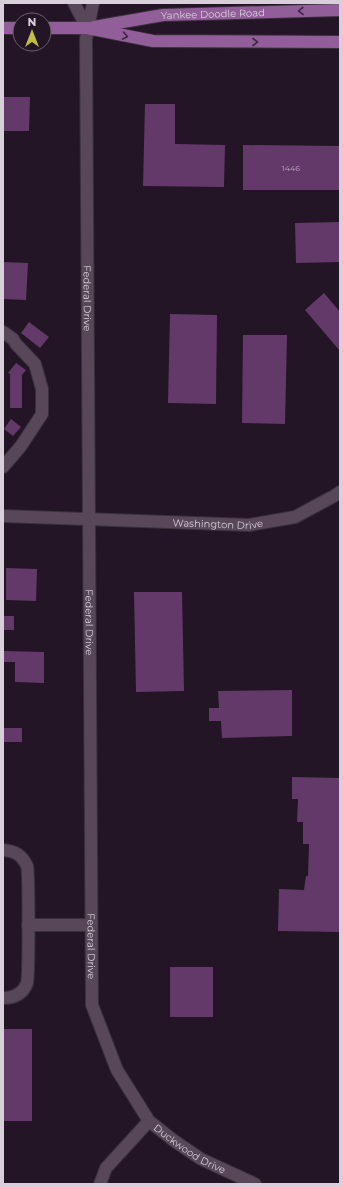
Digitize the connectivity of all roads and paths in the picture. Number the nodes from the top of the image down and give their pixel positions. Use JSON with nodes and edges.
{"nodes":[{"id":1,"x":74,"y":3,"type":"edge"},
{"id":2,"x":93,"y":3,"type":"edge"},
{"id":3,"x":340,"y":10,"type":"edge"},
{"id":4,"x":52,"y":28,"type":"edge"},
{"id":5,"x":87,"y":28,"type":"junction"},
{"id":6,"x":340,"y":42,"type":"edge"},
{"id":7,"x":3,"y":332,"type":"edge"},
{"id":8,"x":3,"y":467,"type":"edge"},
{"id":9,"x":340,"y":492,"type":"edge"},
{"id":10,"x":3,"y":516,"type":"edge"},
{"id":11,"x":89,"y":519,"type":"junction"},
{"id":12,"x":3,"y":850,"type":"edge"},
{"id":13,"x":28,"y":925,"type":"junction"},
{"id":14,"x":91,"y":925,"type":"junction"},
{"id":15,"x":3,"y":998,"type":"edge"},
{"id":16,"x":149,"y":1121,"type":"junction"},
{"id":17,"x":100,"y":1184,"type":"edge"},
{"id":18,"x":255,"y":1184,"type":"edge"}],
"edges":[{"from":1,"to":5,"type":"street"},
{"from":2,"to":5,"type":"street","name":"Federal Drive"},
{"from":3,"to":5,"type":"main road","name":"Yankee Doodle Road","one_way":true},
{"from":4,"to":5,"type":"main road","name":"Yankee Doodle Road"},
{"from":5,"to":6,"type":"main road","name":"Yankee Doodle Road","one_way":true},
{"from":5,"to":11,"type":"street","name":"Federal Drive"},
{"from":7,"to":8,"type":"street"},
{"from":9,"to":11,"type":"street","name":"Washington Drive"},
{"from":10,"to":11,"type":"street","name":"Washington Drive"},
{"from":11,"to":14,"type":"street","name":"Federal Drive"},
{"from":12,"to":13,"type":"street"},
{"from":13,"to":14,"type":"street"},
{"from":13,"to":15,"type":"street"},
{"from":14,"to":16,"type":"street","name":"Federal Drive"},
{"from":16,"to":17,"type":"street"},
{"from":16,"to":18,"type":"street","name":"Duckwood Drive"}]}
